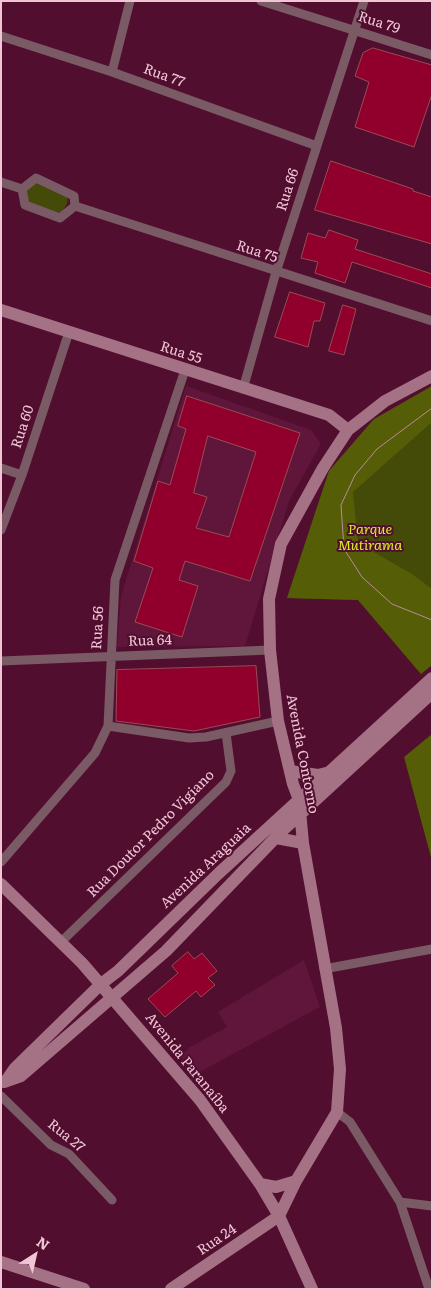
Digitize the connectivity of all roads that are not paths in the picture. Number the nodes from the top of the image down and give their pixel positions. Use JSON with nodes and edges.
{"nodes":[{"id":1,"x":130,"y":1,"type":"edge"},
{"id":2,"x":261,"y":1,"type":"edge"},
{"id":3,"x":364,"y":1,"type":"edge"},
{"id":4,"x":355,"y":30,"type":"junction"},
{"id":5,"x":1,"y":36,"type":"edge"},
{"id":6,"x":432,"y":55,"type":"edge"},
{"id":7,"x":112,"y":72,"type":"junction"},
{"id":8,"x":317,"y":146,"type":"junction"},
{"id":9,"x":1,"y":182,"type":"edge"},
{"id":10,"x":22,"y":189,"type":"junction"},
{"id":11,"x":75,"y":206,"type":"junction"},
{"id":12,"x":276,"y":272,"type":"junction"},
{"id":13,"x":1,"y":310,"type":"edge"},
{"id":14,"x":432,"y":321,"type":"edge"},
{"id":15,"x":69,"y":332,"type":"junction"},
{"id":16,"x":185,"y":370,"type":"junction"},
{"id":17,"x":432,"y":376,"type":"edge"},
{"id":18,"x":243,"y":389,"type":"junction"},
{"id":19,"x":348,"y":430,"type":"junction"},
{"id":20,"x":1,"y":468,"type":"edge"},
{"id":21,"x":22,"y":475,"type":"junction"},
{"id":22,"x":1,"y":530,"type":"edge"},
{"id":23,"x":270,"y":650,"type":"junction"},
{"id":24,"x":110,"y":656,"type":"junction"},
{"id":25,"x":1,"y":661,"type":"edge"},
{"id":26,"x":432,"y":678,"type":"edge"},
{"id":27,"x":432,"y":693,"type":"edge"},
{"id":28,"x":278,"y":721,"type":"junction"},
{"id":29,"x":108,"y":726,"type":"junction"},
{"id":30,"x":226,"y":733,"type":"junction"},
{"id":31,"x":290,"y":770,"type":"junction"},
{"id":32,"x":330,"y":772,"type":"junction"},
{"id":33,"x":299,"y":800,"type":"junction"},
{"id":34,"x":299,"y":816,"type":"junction"},
{"id":35,"x":276,"y":838,"type":"junction"},
{"id":36,"x":303,"y":843,"type":"junction"},
{"id":37,"x":1,"y":862,"type":"edge"},
{"id":38,"x":1,"y":884,"type":"edge"},
{"id":39,"x":61,"y":942,"type":"junction"},
{"id":40,"x":432,"y":949,"type":"edge"},
{"id":41,"x":324,"y":969,"type":"junction"},
{"id":42,"x":101,"y":984,"type":"junction"},
{"id":43,"x":111,"y":997,"type":"junction"},
{"id":44,"x":4,"y":1083,"type":"edge"},
{"id":45,"x":1,"y":1096,"type":"edge"},
{"id":46,"x":338,"y":1112,"type":"junction"},
{"id":47,"x":296,"y":1181,"type":"junction"},
{"id":48,"x":260,"y":1184,"type":"junction"},
{"id":49,"x":112,"y":1200,"type":"dead end"},
{"id":50,"x":400,"y":1202,"type":"junction"},
{"id":51,"x":432,"y":1206,"type":"edge"},
{"id":52,"x":279,"y":1216,"type":"junction"},
{"id":53,"x":1,"y":1262,"type":"edge"},
{"id":54,"x":84,"y":1289,"type":"edge"},
{"id":55,"x":171,"y":1289,"type":"edge"},
{"id":56,"x":312,"y":1289,"type":"edge"},
{"id":57,"x":429,"y":1289,"type":"edge"}],
"edges":[{"from":1,"to":7,"type":"street"},
{"from":2,"to":4,"type":"street","name":"Rua 79"},
{"from":3,"to":4,"type":"street","name":"Rua 66"},
{"from":4,"to":6,"type":"street","name":"Rua 79"},
{"from":4,"to":8,"type":"street","name":"Rua 66"},
{"from":5,"to":7,"type":"street","name":"Rua 77"},
{"from":7,"to":8,"type":"street","name":"Rua 77"},
{"from":8,"to":12,"type":"street","name":"Rua 66"},
{"from":9,"to":10,"type":"street"},
{"from":10,"to":11,"type":"street"},
{"from":10,"to":11,"type":"street"},
{"from":11,"to":12,"type":"street","name":"Rua 75"},
{"from":12,"to":14,"type":"street","name":"Rua 75"},
{"from":12,"to":18,"type":"street","name":"Rua 66"},
{"from":13,"to":15,"type":"main road","name":"Rua 55"},
{"from":15,"to":16,"type":"main road","name":"Rua 55"},
{"from":15,"to":21,"type":"street","name":"Rua 60"},
{"from":16,"to":18,"type":"main road","name":"Rua 55"},
{"from":16,"to":24,"type":"street","name":"Rua 56"},
{"from":17,"to":19,"type":"main road","name":"Avenida Contorno"},
{"from":18,"to":19,"type":"main road","name":"Rua 55"},
{"from":19,"to":23,"type":"main road","name":"Avenida Contorno"},
{"from":20,"to":21,"type":"street"},
{"from":21,"to":22,"type":"street","name":"Rua 60"},
{"from":23,"to":24,"type":"street","name":"Rua 64"},
{"from":23,"to":28,"type":"main road","name":"Avenida Contorno"},
{"from":24,"to":25,"type":"street","name":"Rua 64"},
{"from":24,"to":29,"type":"street","name":"Rua 56"},
{"from":26,"to":32,"type":"main road","name":"Avenida Araguaia"},
{"from":27,"to":34,"type":"main road","name":"Avenida Araguaia"},
{"from":28,"to":30,"type":"street"},
{"from":28,"to":31,"type":"main road","name":"Avenida Contorno"},
{"from":29,"to":30,"type":"street"},
{"from":29,"to":37,"type":"street","name":"Rua 56"},
{"from":30,"to":39,"type":"street","name":"Rua Doutor Pedro Vigiano"},
{"from":31,"to":32,"type":"main road"},
{"from":31,"to":33,"type":"main road","name":"Avenida Contorno"},
{"from":32,"to":33,"type":"main road","name":"Avenida Araguaia"},
{"from":33,"to":34,"type":"main road","name":"Avenida Contorno"},
{"from":33,"to":42,"type":"main road","name":"Avenida Araguaia"},
{"from":34,"to":35,"type":"main road","name":"Avenida Araguaia"},
{"from":34,"to":36,"type":"main road","name":"Avenida Contorno"},
{"from":35,"to":36,"type":"main road"},
{"from":35,"to":43,"type":"main road","name":"Avenida Araguaia"},
{"from":36,"to":41,"type":"main road","name":"Avenida Contorno"},
{"from":38,"to":39,"type":"main road","name":"Avenida Paranaíba"},
{"from":39,"to":42,"type":"main road","name":"Avenida Paranaíba"},
{"from":40,"to":41,"type":"street"},
{"from":41,"to":46,"type":"main road","name":"Avenida Contorno"},
{"from":42,"to":43,"type":"main road","name":"Avenida Paranaíba"},
{"from":42,"to":44,"type":"main road","name":"Avenida Araguaia"},
{"from":43,"to":44,"type":"main road","name":"Avenida Araguaia"},
{"from":43,"to":48,"type":"main road","name":"Avenida Paranaíba"},
{"from":45,"to":49,"type":"street","name":"Rua 27"},
{"from":46,"to":47,"type":"main road","name":"Avenida Contorno"},
{"from":46,"to":50,"type":"street"},
{"from":47,"to":48,"type":"main road"},
{"from":47,"to":52,"type":"main road","name":"Avenida Contorno"},
{"from":48,"to":52,"type":"main road","name":"Avenida Paranaíba"},
{"from":50,"to":51,"type":"street"},
{"from":50,"to":57,"type":"street"},
{"from":52,"to":55,"type":"main road","name":"Rua 24"},
{"from":52,"to":56,"type":"main road","name":"Avenida Paranaíba"},
{"from":53,"to":54,"type":"main road"}]}
